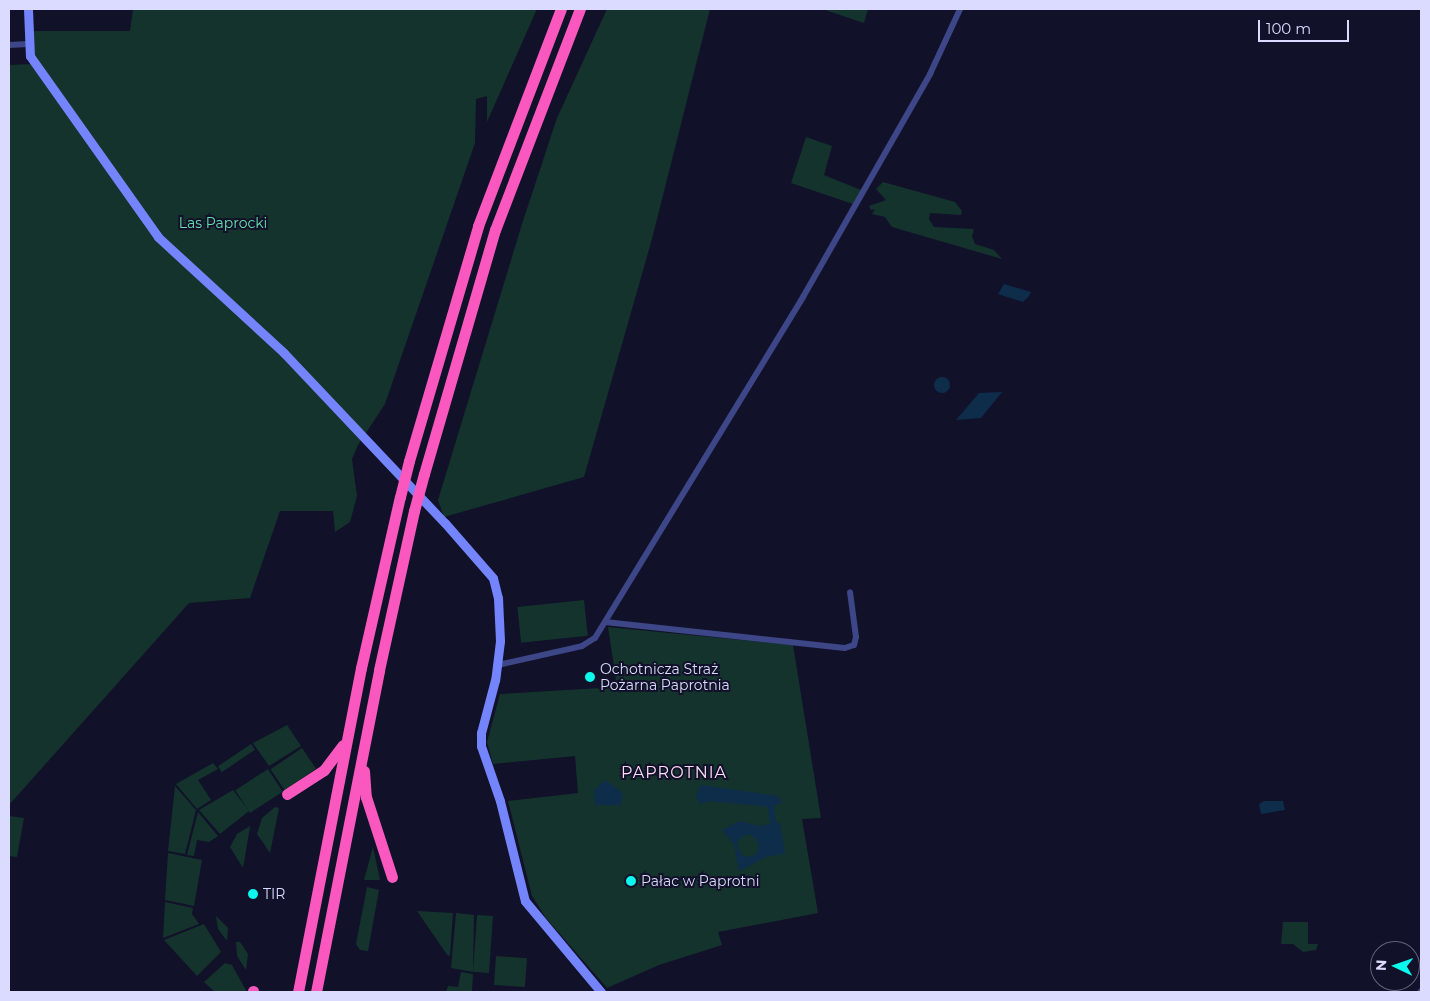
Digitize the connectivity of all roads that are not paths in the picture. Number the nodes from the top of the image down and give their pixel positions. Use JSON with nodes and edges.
{"nodes":[{"id":1,"x":28,"y":9,"type":"edge"},
{"id":2,"x":561,"y":9,"type":"edge"},
{"id":3,"x":580,"y":9,"type":"edge"},
{"id":4,"x":960,"y":9,"type":"edge"},
{"id":5,"x":28,"y":44,"type":"junction"},
{"id":6,"x":9,"y":45,"type":"edge"},
{"id":7,"x":850,"y":592,"type":"dead end"},
{"id":8,"x":606,"y":622,"type":"junction"},
{"id":9,"x":498,"y":665,"type":"junction"},
{"id":10,"x":366,"y":734,"type":"junction"},
{"id":11,"x":348,"y":737,"type":"junction"},
{"id":12,"x":287,"y":794,"type":"dead end"},
{"id":13,"x":392,"y":877,"type":"dead end"},
{"id":14,"x":298,"y":992,"type":"edge"},
{"id":15,"x":316,"y":992,"type":"edge"},
{"id":16,"x":601,"y":992,"type":"edge"}],
"edges":[{"from":1,"to":5,"type":"street"},
{"from":2,"to":11,"type":"highway","bridge":true},
{"from":3,"to":10,"type":"highway","bridge":true},
{"from":4,"to":8,"type":"street"},
{"from":5,"to":6,"type":"street"},
{"from":5,"to":9,"type":"street"},
{"from":7,"to":8,"type":"street"},
{"from":8,"to":9,"type":"street"},
{"from":9,"to":16,"type":"street"},
{"from":10,"to":13,"type":"highway"},
{"from":10,"to":15,"type":"highway"},
{"from":11,"to":12,"type":"highway"},
{"from":11,"to":14,"type":"highway"}]}
